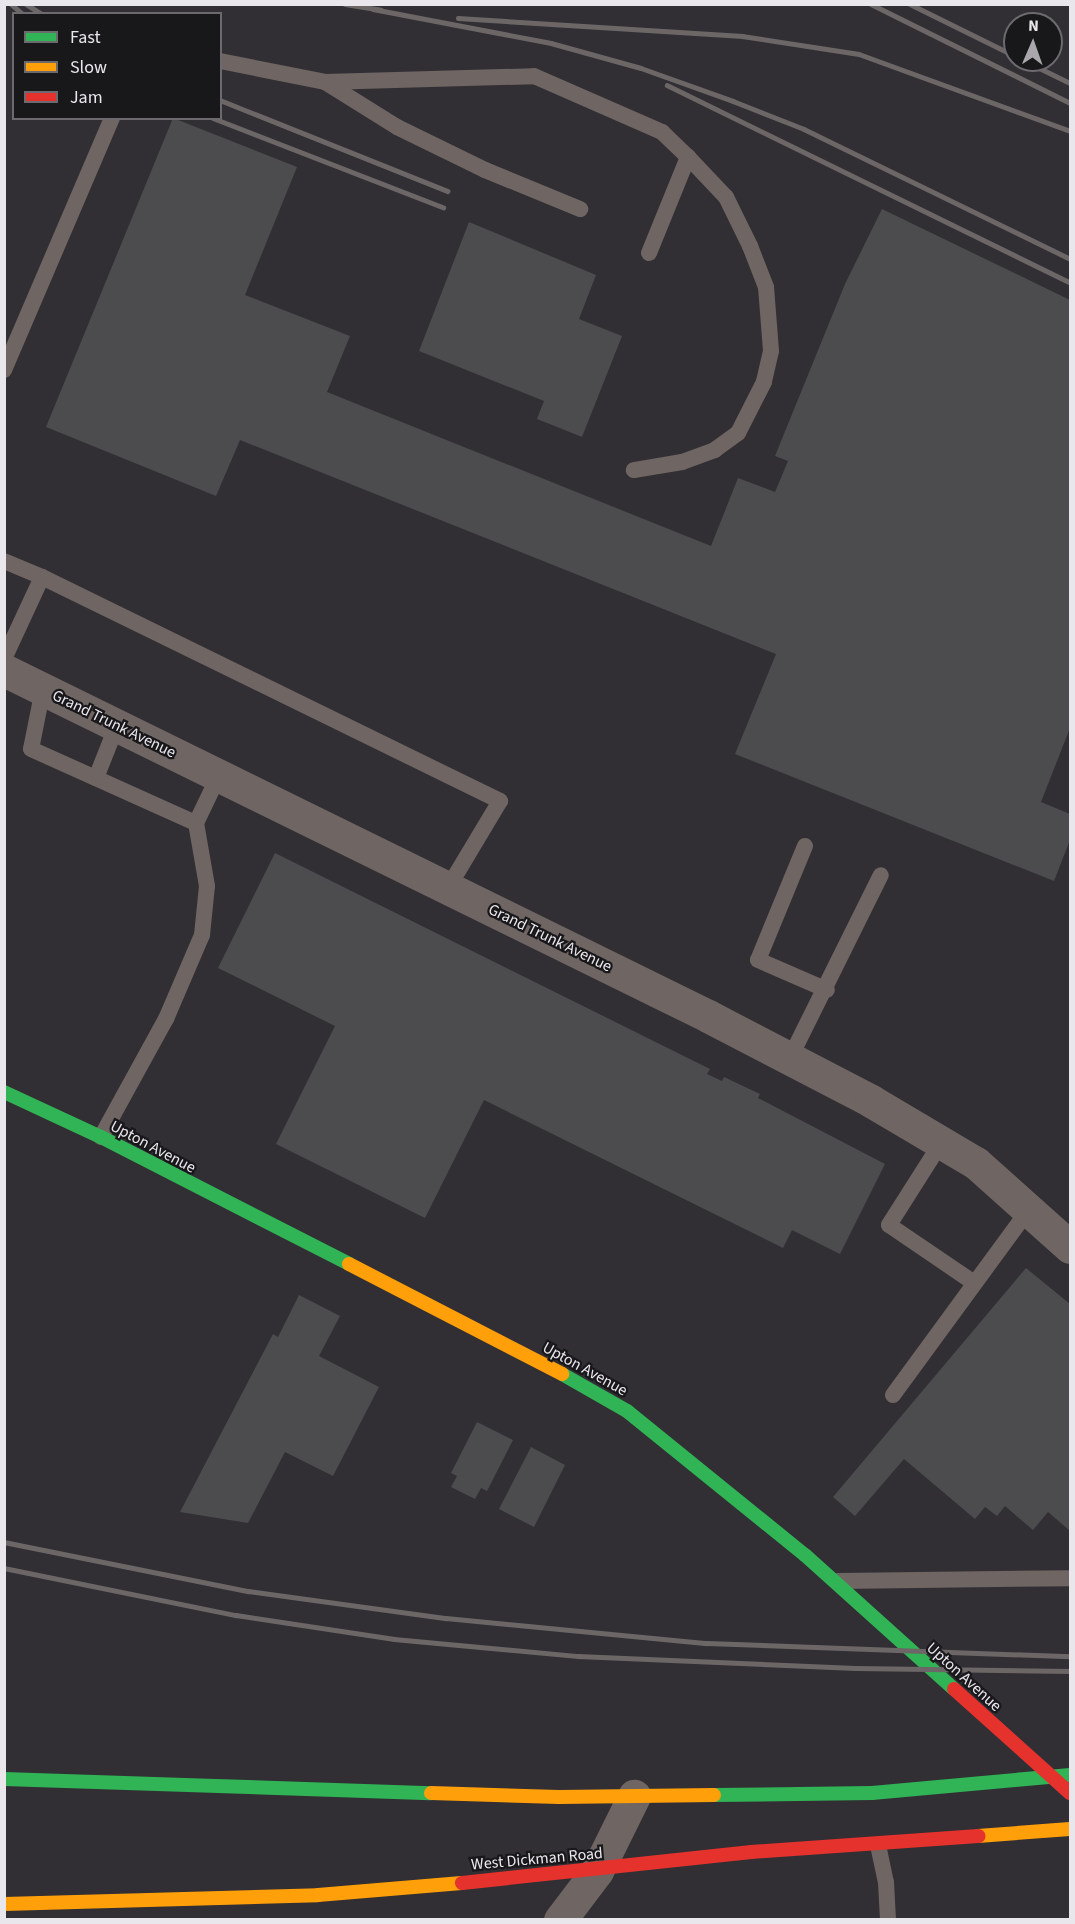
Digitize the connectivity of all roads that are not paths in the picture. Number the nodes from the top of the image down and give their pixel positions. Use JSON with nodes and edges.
{"nodes":[{"id":1,"x":222,"y":61,"type":"edge"},
{"id":2,"x":325,"y":82,"type":"junction"},
{"id":3,"x":111,"y":120,"type":"edge"},
{"id":4,"x":688,"y":157,"type":"junction"},
{"id":5,"x":580,"y":209,"type":"dead end"},
{"id":6,"x":649,"y":253,"type":"dead end"},
{"id":7,"x":4,"y":370,"type":"edge"},
{"id":8,"x":634,"y":470,"type":"dead end"},
{"id":9,"x":4,"y":561,"type":"edge"},
{"id":10,"x":42,"y":577,"type":"junction"},
{"id":11,"x":4,"y":659,"type":"edge"},
{"id":12,"x":4,"y":670,"type":"edge"},
{"id":13,"x":43,"y":689,"type":"junction"},
{"id":14,"x":117,"y":725,"type":"junction"},
{"id":15,"x":219,"y":775,"type":"junction"},
{"id":16,"x":96,"y":778,"type":"junction"},
{"id":17,"x":196,"y":823,"type":"junction"},
{"id":18,"x":804,"y":846,"type":"dead end"},
{"id":19,"x":881,"y":875,"type":"dead end"},
{"id":20,"x":448,"y":888,"type":"junction"},
{"id":21,"x":827,"y":990,"type":"junction"},
{"id":22,"x":790,"y":1058,"type":"junction"},
{"id":23,"x":4,"y":1092,"type":"edge"},
{"id":24,"x":101,"y":1137,"type":"junction"},
{"id":25,"x":941,"y":1143,"type":"junction"},
{"id":26,"x":1030,"y":1208,"type":"junction"},
{"id":27,"x":1071,"y":1247,"type":"edge"},
{"id":28,"x":973,"y":1282,"type":"junction"},
{"id":29,"x":892,"y":1395,"type":"dead end"},
{"id":30,"x":1071,"y":1578,"type":"edge"},
{"id":31,"x":834,"y":1581,"type":"junction"},
{"id":32,"x":1071,"y":1775,"type":"edge"},
{"id":33,"x":1052,"y":1778,"type":"junction"},
{"id":34,"x":4,"y":1779,"type":"edge"},
{"id":35,"x":1071,"y":1793,"type":"edge"},
{"id":36,"x":634,"y":1796,"type":"junction"},
{"id":37,"x":1071,"y":1829,"type":"edge"},
{"id":38,"x":878,"y":1845,"type":"junction"},
{"id":39,"x":597,"y":1871,"type":"junction"},
{"id":40,"x":4,"y":1904,"type":"edge"},
{"id":41,"x":560,"y":1920,"type":"edge"},
{"id":42,"x":888,"y":1920,"type":"edge"}],
"edges":[{"from":1,"to":2,"type":"lane"},
{"from":2,"to":4,"type":"lane"},
{"from":2,"to":5,"type":"lane"},
{"from":3,"to":7,"type":"lane"},
{"from":4,"to":6,"type":"lane"},
{"from":4,"to":8,"type":"lane"},
{"from":9,"to":10,"type":"lane"},
{"from":10,"to":11,"type":"lane"},
{"from":10,"to":20,"type":"lane"},
{"from":12,"to":13,"type":"street","name":"Grand Trunk Avenue"},
{"from":13,"to":14,"type":"street","name":"Grand Trunk Avenue"},
{"from":13,"to":16,"type":"lane"},
{"from":14,"to":15,"type":"street","name":"Grand Trunk Avenue"},
{"from":14,"to":16,"type":"lane"},
{"from":15,"to":17,"type":"lane"},
{"from":15,"to":20,"type":"street","name":"Grand Trunk Avenue"},
{"from":16,"to":17,"type":"lane"},
{"from":17,"to":24,"type":"lane"},
{"from":18,"to":21,"type":"lane"},
{"from":19,"to":21,"type":"lane"},
{"from":20,"to":22,"type":"street","name":"Grand Trunk Avenue"},
{"from":21,"to":22,"type":"lane"},
{"from":22,"to":25,"type":"street","name":"Grand Trunk Avenue"},
{"from":23,"to":24,"type":"main road","name":"Upton Avenue"},
{"from":24,"to":31,"type":"main road","name":"Upton Avenue"},
{"from":25,"to":26,"type":"street","name":"Grand Trunk Avenue"},
{"from":25,"to":28,"type":"lane"},
{"from":26,"to":27,"type":"street","name":"Grand Trunk Avenue"},
{"from":26,"to":28,"type":"lane"},
{"from":28,"to":29,"type":"lane"},
{"from":30,"to":31,"type":"lane"},
{"from":31,"to":33,"type":"main road","name":"Upton Avenue"},
{"from":32,"to":33,"type":"main road"},
{"from":33,"to":35,"type":"main road","name":"Upton Avenue"},
{"from":33,"to":36,"type":"main road"},
{"from":34,"to":36,"type":"main road"},
{"from":36,"to":39,"type":"street"},
{"from":37,"to":38,"type":"main road","name":"West Dickman Road"},
{"from":38,"to":39,"type":"main road","name":"West Dickman Road"},
{"from":38,"to":42,"type":"lane"},
{"from":39,"to":40,"type":"main road","name":"West Dickman Road"},
{"from":39,"to":41,"type":"street"}]}
